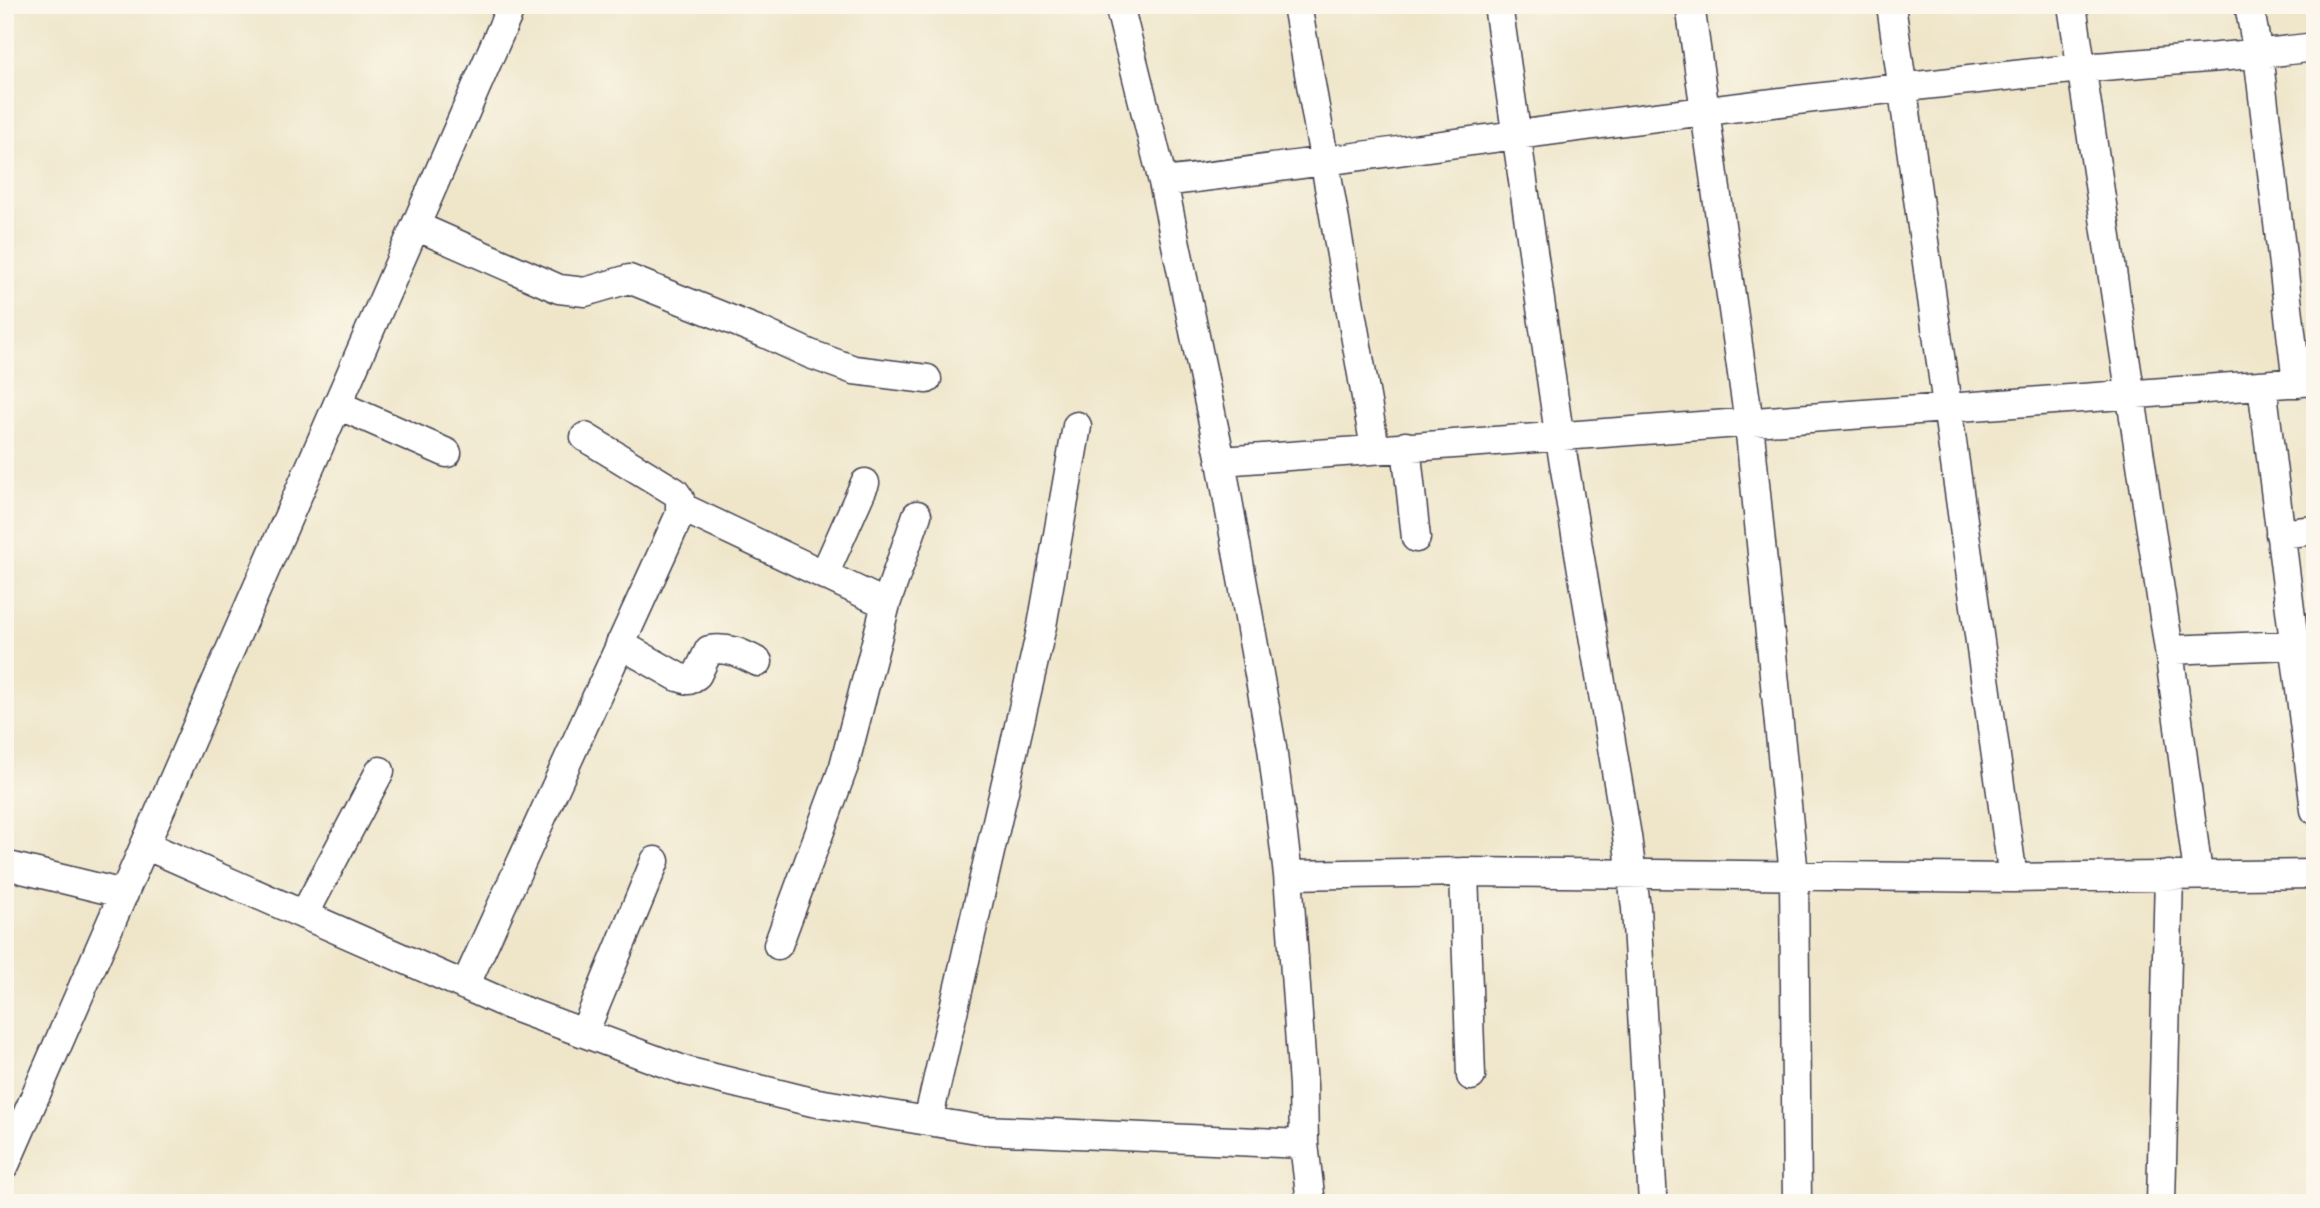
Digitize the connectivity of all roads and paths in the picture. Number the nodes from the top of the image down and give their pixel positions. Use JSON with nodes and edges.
{"nodes":[{"id":1,"x":512,"y":5,"type":"edge"},
{"id":2,"x":1119,"y":5,"type":"edge"},
{"id":3,"x":1297,"y":5,"type":"edge"},
{"id":4,"x":1498,"y":5,"type":"edge"},
{"id":5,"x":1690,"y":5,"type":"edge"},
{"id":6,"x":1891,"y":5,"type":"edge"},
{"id":7,"x":2072,"y":5,"type":"edge"},
{"id":8,"x":2249,"y":5,"type":"edge"},
{"id":9,"x":2315,"y":47,"type":"edge"},
{"id":10,"x":2258,"y":54,"type":"junction"},
{"id":11,"x":2082,"y":68,"type":"junction"},
{"id":12,"x":1902,"y":89,"type":"junction"},
{"id":13,"x":1705,"y":111,"type":"junction"},
{"id":14,"x":1517,"y":134,"type":"junction"},
{"id":15,"x":1326,"y":163,"type":"junction"},
{"id":16,"x":1163,"y":182,"type":"junction"},
{"id":17,"x":416,"y":226,"type":"junction"},
{"id":18,"x":927,"y":379,"type":"dead end"},
{"id":19,"x":2306,"y":382,"type":"edge"},
{"id":20,"x":2262,"y":385,"type":"junction"},
{"id":21,"x":2132,"y":395,"type":"junction"},
{"id":22,"x":338,"y":405,"type":"junction"},
{"id":23,"x":1948,"y":409,"type":"junction"},
{"id":24,"x":1749,"y":423,"type":"junction"},
{"id":25,"x":1077,"y":426,"type":"dead end"},
{"id":26,"x":1559,"y":433,"type":"junction"},
{"id":27,"x":585,"y":437,"type":"dead end"},
{"id":28,"x":1406,"y":446,"type":"junction"},
{"id":29,"x":1375,"y":448,"type":"junction"},
{"id":30,"x":447,"y":453,"type":"dead end"},
{"id":31,"x":1221,"y":461,"type":"junction"},
{"id":32,"x":865,"y":483,"type":"dead end"},
{"id":33,"x":681,"y":508,"type":"junction"},
{"id":34,"x":916,"y":515,"type":"dead end"},
{"id":35,"x":2315,"y":530,"type":"edge"},
{"id":36,"x":2280,"y":534,"type":"junction"},
{"id":37,"x":1416,"y":538,"type":"dead end"},
{"id":38,"x":824,"y":575,"type":"junction"},
{"id":39,"x":886,"y":604,"type":"junction"},
{"id":40,"x":621,"y":644,"type":"junction"},
{"id":41,"x":2305,"y":645,"type":"edge"},
{"id":42,"x":2169,"y":650,"type":"junction"},
{"id":43,"x":758,"y":662,"type":"dead end"},
{"id":44,"x":380,"y":771,"type":"dead end"},
{"id":45,"x":2315,"y":810,"type":"edge"},
{"id":46,"x":145,"y":845,"type":"junction"},
{"id":47,"x":655,"y":861,"type":"dead end"},
{"id":48,"x":5,"y":865,"type":"edge"},
{"id":49,"x":1464,"y":872,"type":"junction"},
{"id":50,"x":2315,"y":873,"type":"edge"},
{"id":51,"x":1632,"y":874,"type":"junction"},
{"id":52,"x":2198,"y":874,"type":"junction"},
{"id":53,"x":1288,"y":875,"type":"junction"},
{"id":54,"x":1794,"y":875,"type":"junction"},
{"id":55,"x":2169,"y":876,"type":"junction"},
{"id":56,"x":2013,"y":878,"type":"junction"},
{"id":57,"x":124,"y":894,"type":"junction"},
{"id":58,"x":304,"y":915,"type":"junction"},
{"id":59,"x":778,"y":945,"type":"dead end"},
{"id":60,"x":465,"y":986,"type":"junction"},
{"id":61,"x":584,"y":1033,"type":"junction"},
{"id":62,"x":1471,"y":1076,"type":"dead end"},
{"id":63,"x":928,"y":1121,"type":"junction"},
{"id":64,"x":1304,"y":1144,"type":"junction"},
{"id":65,"x":5,"y":1165,"type":"edge"},
{"id":66,"x":1311,"y":1203,"type":"edge"},
{"id":67,"x":1653,"y":1203,"type":"edge"},
{"id":68,"x":1797,"y":1203,"type":"edge"},
{"id":69,"x":2161,"y":1203,"type":"edge"}],
"edges":[{"from":1,"to":17,"type":"street"},
{"from":2,"to":16,"type":"street"},
{"from":3,"to":15,"type":"street"},
{"from":4,"to":14,"type":"street"},
{"from":5,"to":13,"type":"street"},
{"from":6,"to":12,"type":"street"},
{"from":7,"to":11,"type":"street"},
{"from":8,"to":10,"type":"street"},
{"from":9,"to":10,"type":"street"},
{"from":10,"to":11,"type":"street"},
{"from":10,"to":19,"type":"street"},
{"from":11,"to":12,"type":"street"},
{"from":11,"to":21,"type":"street"},
{"from":12,"to":13,"type":"street"},
{"from":12,"to":23,"type":"street"},
{"from":13,"to":14,"type":"street"},
{"from":13,"to":24,"type":"street"},
{"from":14,"to":15,"type":"street"},
{"from":14,"to":26,"type":"street"},
{"from":15,"to":16,"type":"street"},
{"from":15,"to":29,"type":"street"},
{"from":16,"to":31,"type":"street"},
{"from":17,"to":18,"type":"street"},
{"from":17,"to":22,"type":"street"},
{"from":19,"to":20,"type":"street"},
{"from":20,"to":21,"type":"street"},
{"from":20,"to":36,"type":"street"},
{"from":21,"to":23,"type":"street"},
{"from":21,"to":42,"type":"street"},
{"from":22,"to":30,"type":"street"},
{"from":22,"to":46,"type":"street"},
{"from":23,"to":24,"type":"street"},
{"from":23,"to":56,"type":"street"},
{"from":24,"to":26,"type":"street"},
{"from":24,"to":54,"type":"street"},
{"from":25,"to":63,"type":"street"},
{"from":26,"to":28,"type":"street"},
{"from":26,"to":51,"type":"street"},
{"from":27,"to":33,"type":"street"},
{"from":28,"to":29,"type":"street"},
{"from":28,"to":37,"type":"street"},
{"from":29,"to":31,"type":"street"},
{"from":31,"to":53,"type":"street"},
{"from":32,"to":38,"type":"street"},
{"from":33,"to":38,"type":"street"},
{"from":33,"to":40,"type":"street"},
{"from":34,"to":39,"type":"street"},
{"from":35,"to":36,"type":"street"},
{"from":36,"to":41,"type":"street"},
{"from":38,"to":39,"type":"street"},
{"from":39,"to":59,"type":"street"},
{"from":40,"to":43,"type":"street"},
{"from":40,"to":60,"type":"street"},
{"from":41,"to":42,"type":"street"},
{"from":41,"to":45,"type":"street"},
{"from":42,"to":52,"type":"street"},
{"from":44,"to":58,"type":"street"},
{"from":46,"to":57,"type":"street"},
{"from":46,"to":58,"type":"street"},
{"from":47,"to":61,"type":"street"},
{"from":48,"to":57,"type":"street"},
{"from":49,"to":51,"type":"street"},
{"from":49,"to":53,"type":"street"},
{"from":49,"to":62,"type":"street"},
{"from":50,"to":52,"type":"street"},
{"from":51,"to":54,"type":"street"},
{"from":51,"to":67,"type":"street"},
{"from":52,"to":55,"type":"street"},
{"from":53,"to":64,"type":"street"},
{"from":54,"to":56,"type":"street"},
{"from":54,"to":68,"type":"street"},
{"from":55,"to":56,"type":"street"},
{"from":55,"to":69,"type":"street"},
{"from":57,"to":65,"type":"street"},
{"from":58,"to":60,"type":"street"},
{"from":60,"to":61,"type":"street"},
{"from":61,"to":63,"type":"street"},
{"from":63,"to":64,"type":"street"},
{"from":64,"to":66,"type":"street"}]}
